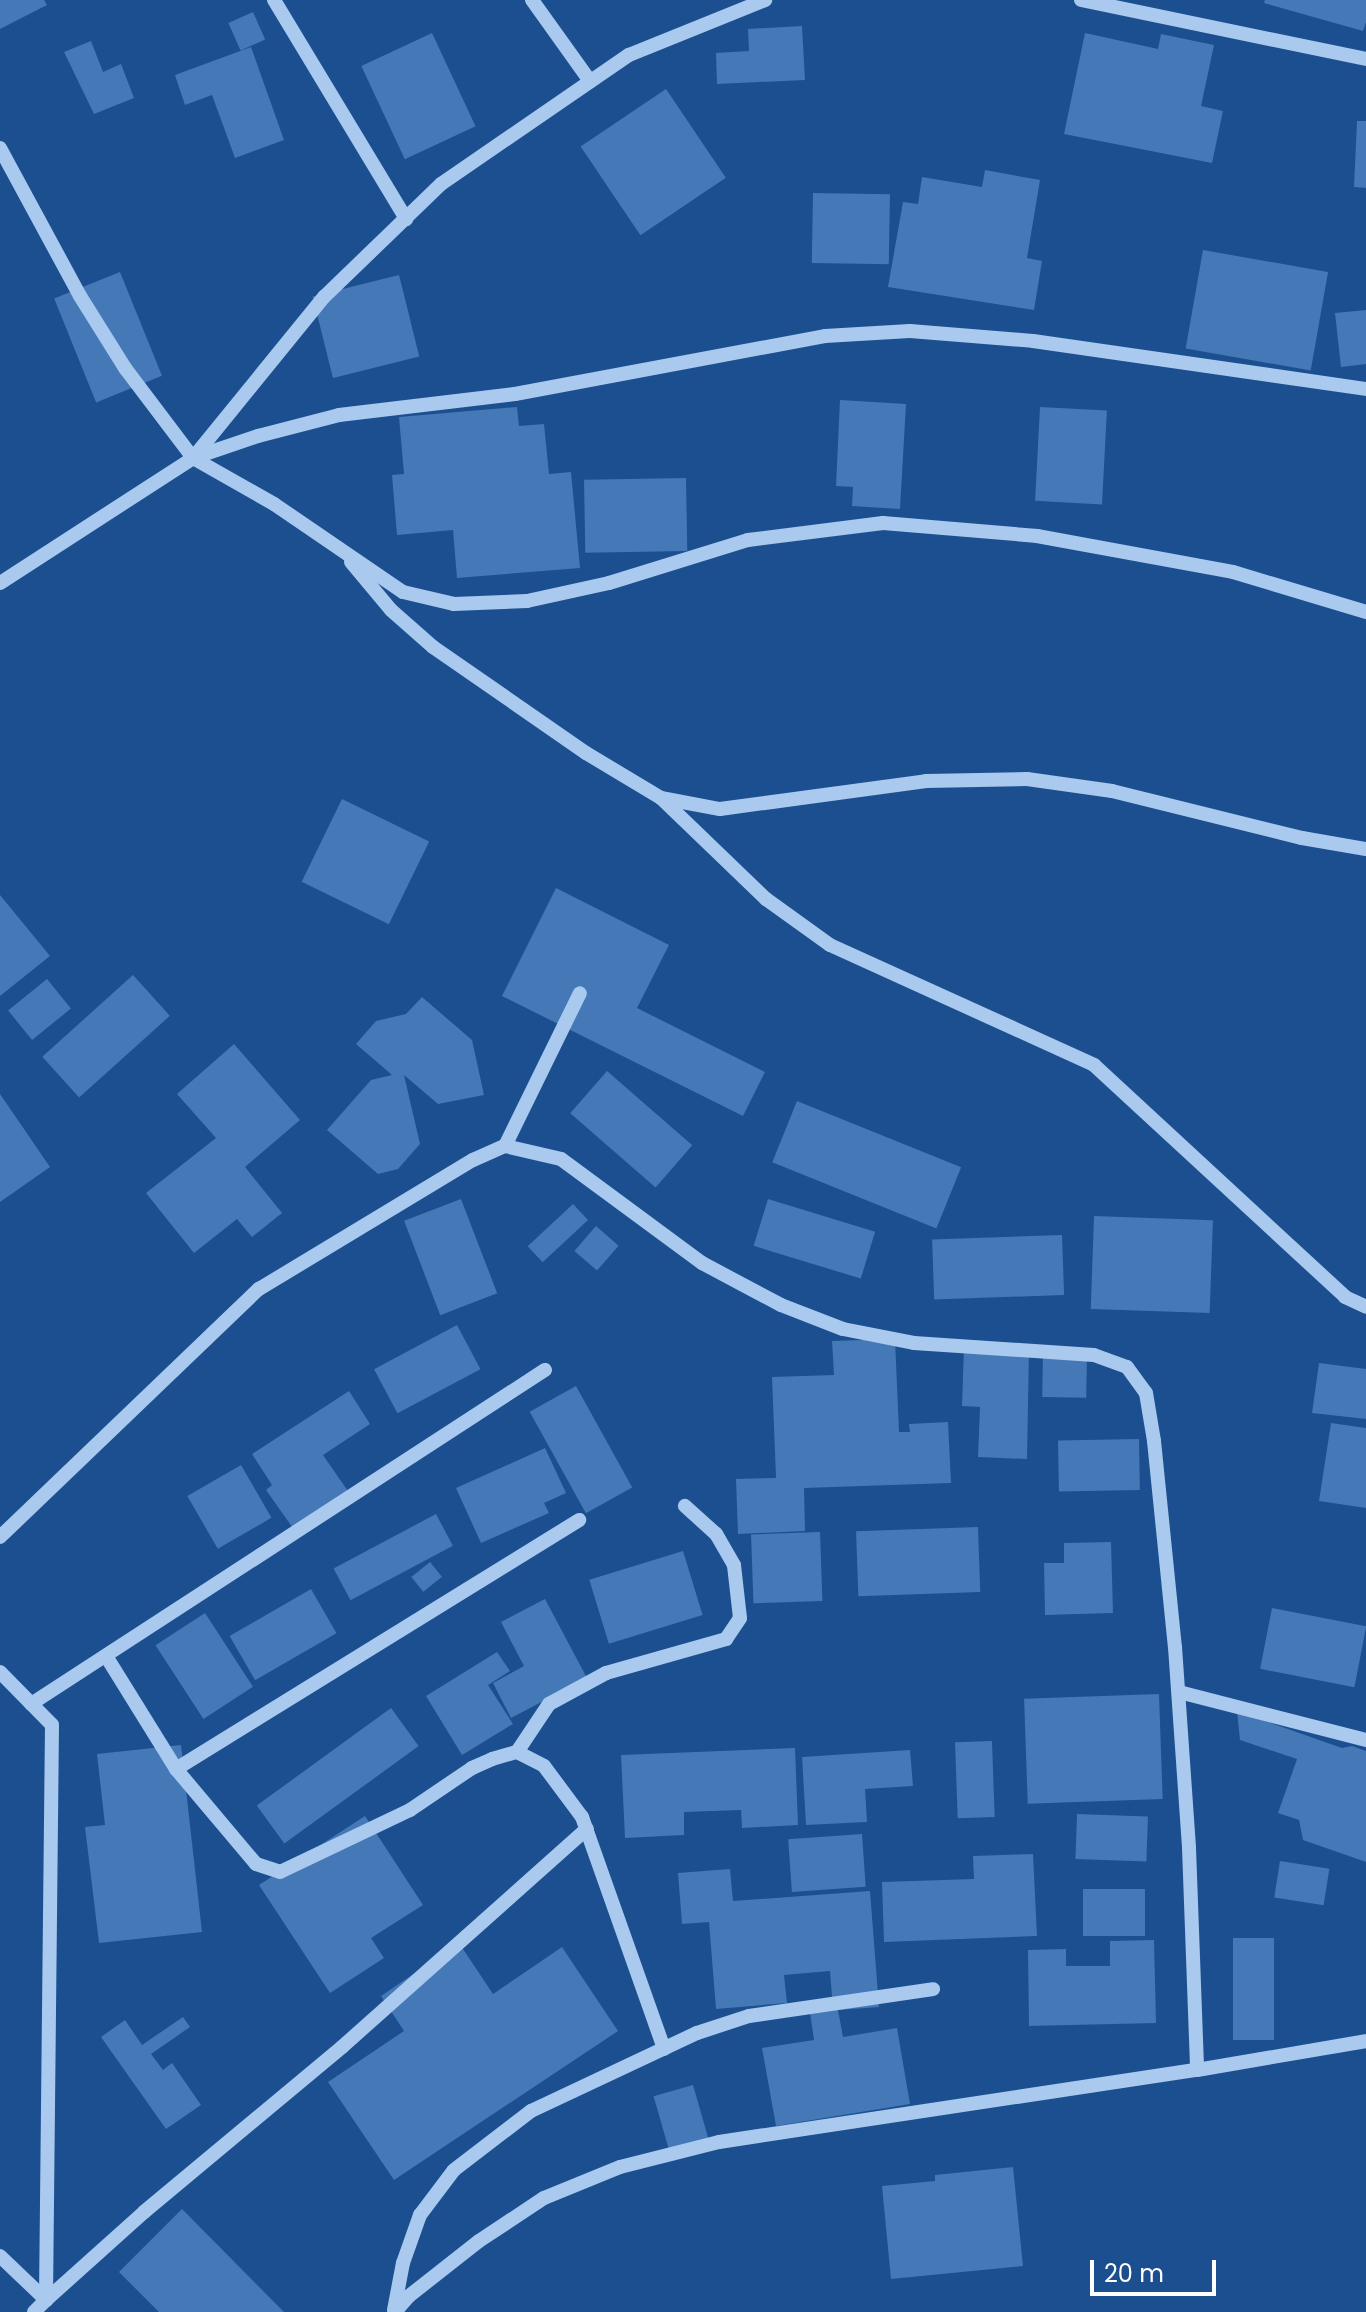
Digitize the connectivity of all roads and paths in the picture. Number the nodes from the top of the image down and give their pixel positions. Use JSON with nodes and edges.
{"nodes":[{"id":1,"x":274,"y":0,"type":"edge"},
{"id":2,"x":532,"y":0,"type":"edge"},
{"id":3,"x":765,"y":0,"type":"edge"},
{"id":4,"x":1081,"y":0,"type":"edge"},
{"id":5,"x":1366,"y":59,"type":"edge"},
{"id":6,"x":590,"y":81,"type":"junction"},
{"id":7,"x":0,"y":148,"type":"edge"},
{"id":8,"x":406,"y":219,"type":"junction"},
{"id":9,"x":1366,"y":389,"type":"edge"},
{"id":10,"x":193,"y":458,"type":"junction"},
{"id":11,"x":339,"y":547,"type":"junction"},
{"id":12,"x":0,"y":583,"type":"edge"},
{"id":13,"x":1366,"y":612,"type":"edge"},
{"id":14,"x":661,"y":798,"type":"junction"},
{"id":15,"x":1366,"y":849,"type":"edge"},
{"id":16,"x":580,"y":993,"type":"dead end"},
{"id":17,"x":505,"y":1146,"type":"junction"},
{"id":18,"x":1366,"y":1307,"type":"edge"},
{"id":19,"x":545,"y":1370,"type":"dead end"},
{"id":20,"x":685,"y":1506,"type":"dead end"},
{"id":21,"x":579,"y":1520,"type":"dead end"},
{"id":22,"x":0,"y":1537,"type":"edge"},
{"id":23,"x":106,"y":1656,"type":"junction"},
{"id":24,"x":0,"y":1672,"type":"edge"},
{"id":25,"x":1179,"y":1692,"type":"junction"},
{"id":26,"x":31,"y":1704,"type":"junction"},
{"id":27,"x":1366,"y":1740,"type":"edge"},
{"id":28,"x":517,"y":1752,"type":"junction"},
{"id":29,"x":176,"y":1769,"type":"junction"},
{"id":30,"x":587,"y":1829,"type":"junction"},
{"id":31,"x":933,"y":1989,"type":"dead end"},
{"id":32,"x":1366,"y":2041,"type":"edge"},
{"id":33,"x":664,"y":2049,"type":"junction"},
{"id":34,"x":1197,"y":2070,"type":"junction"},
{"id":35,"x":0,"y":2256,"type":"edge"},
{"id":36,"x":46,"y":2300,"type":"junction"},
{"id":37,"x":34,"y":2312,"type":"edge"},
{"id":38,"x":394,"y":2312,"type":"edge"}],
"edges":[{"from":1,"to":8,"type":"street"},
{"from":2,"to":6,"type":"street"},
{"from":3,"to":6,"type":"street"},
{"from":4,"to":5,"type":"street"},
{"from":6,"to":8,"type":"street"},
{"from":7,"to":10,"type":"street"},
{"from":8,"to":10,"type":"street"},
{"from":9,"to":10,"type":"street"},
{"from":10,"to":11,"type":"street"},
{"from":10,"to":12,"type":"street"},
{"from":11,"to":13,"type":"street"},
{"from":11,"to":14,"type":"street"},
{"from":14,"to":15,"type":"street"},
{"from":14,"to":18,"type":"street"},
{"from":16,"to":17,"type":"street"},
{"from":17,"to":22,"type":"street"},
{"from":17,"to":25,"type":"street"},
{"from":19,"to":23,"type":"street"},
{"from":20,"to":28,"type":"street"},
{"from":21,"to":29,"type":"street"},
{"from":23,"to":26,"type":"street"},
{"from":23,"to":29,"type":"street"},
{"from":24,"to":26,"type":"street"},
{"from":25,"to":27,"type":"street"},
{"from":25,"to":34,"type":"street"},
{"from":26,"to":36,"type":"street"},
{"from":28,"to":29,"type":"street"},
{"from":28,"to":30,"type":"street"},
{"from":30,"to":33,"type":"street"},
{"from":30,"to":36,"type":"street"},
{"from":31,"to":33,"type":"street"},
{"from":32,"to":34,"type":"street"},
{"from":33,"to":38,"type":"street"},
{"from":34,"to":38,"type":"street"},
{"from":35,"to":36,"type":"street"},
{"from":36,"to":37,"type":"street"}]}
